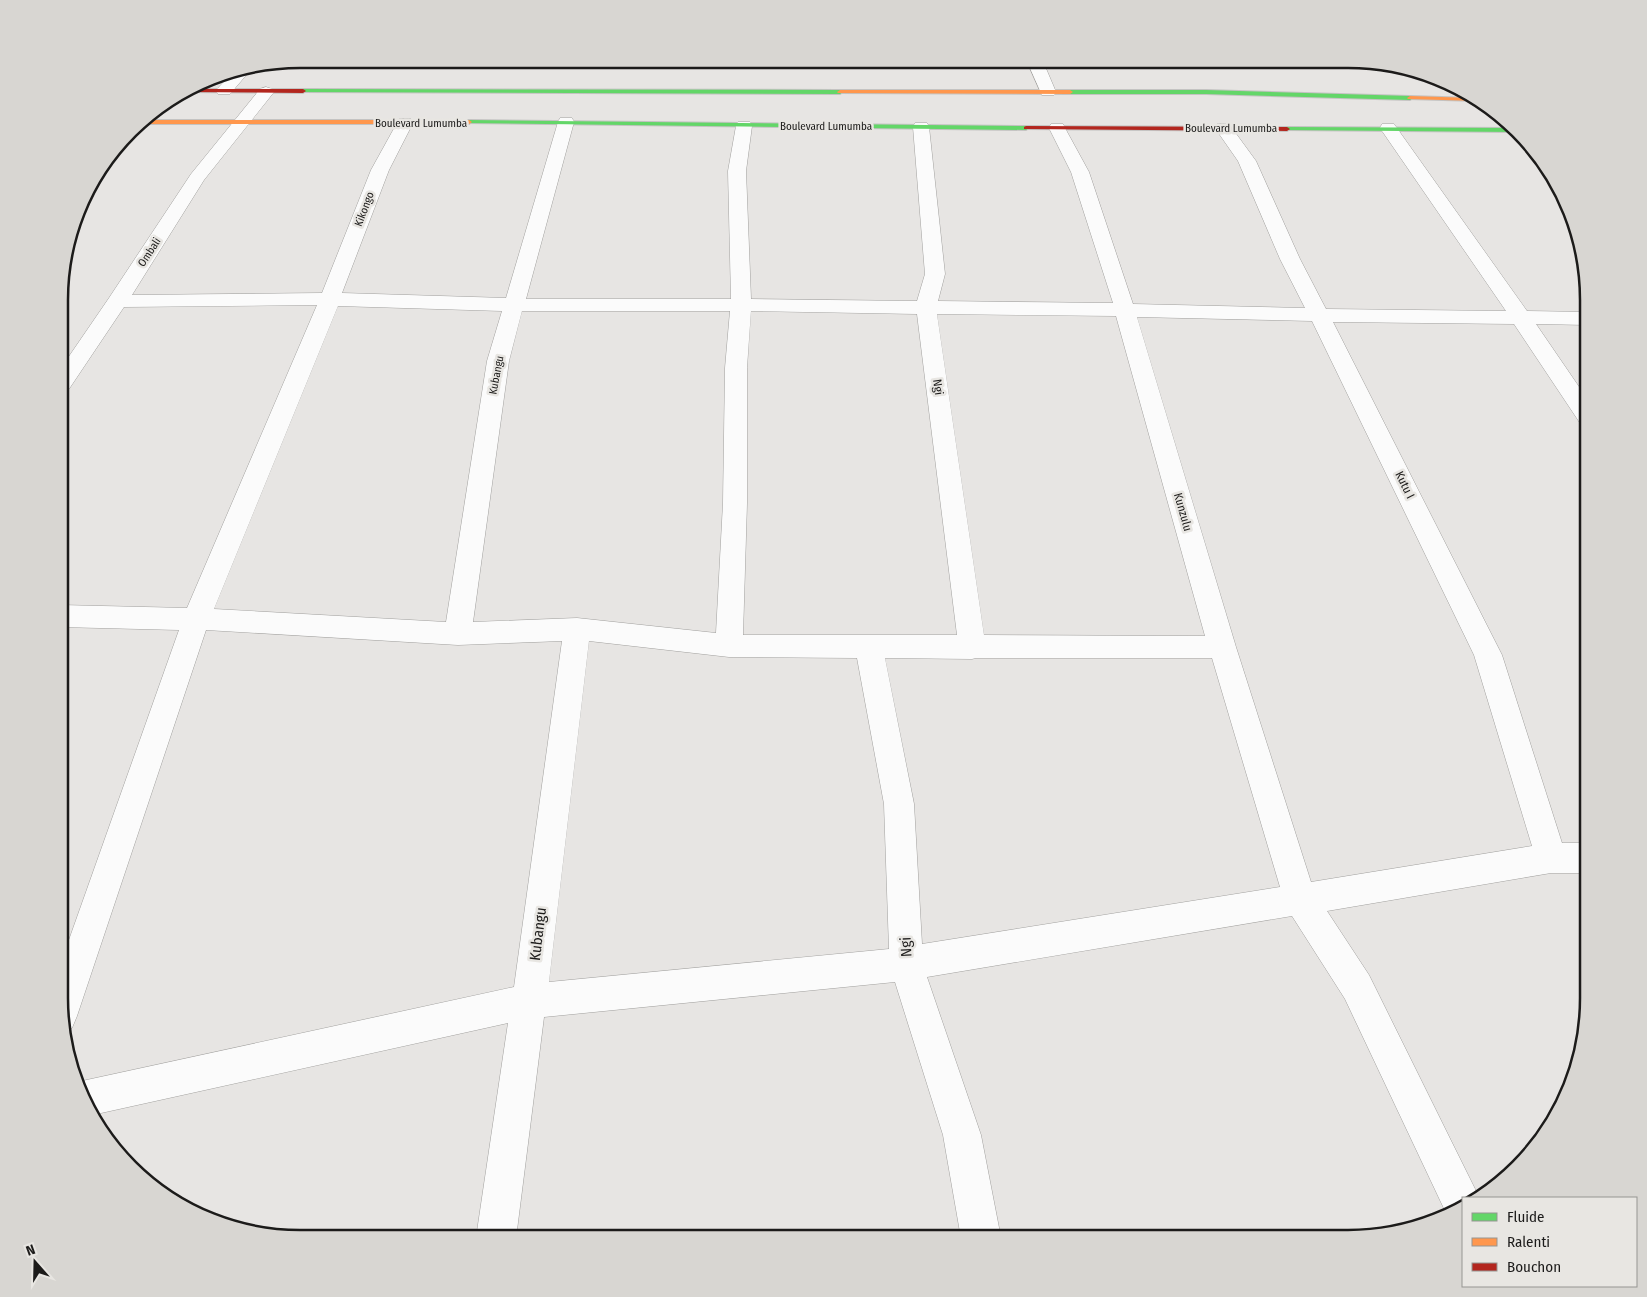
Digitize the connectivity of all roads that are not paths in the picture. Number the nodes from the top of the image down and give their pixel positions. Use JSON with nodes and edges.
{"nodes":[{"id":1,"x":1038,"y":68,"type":"edge"},
{"id":2,"x":240,"y":75,"type":"edge"},
{"id":3,"x":197,"y":91,"type":"edge"},
{"id":4,"x":224,"y":91,"type":"junction"},
{"id":5,"x":266,"y":92,"type":"junction"},
{"id":6,"x":1048,"y":92,"type":"junction"},
{"id":7,"x":1464,"y":100,"type":"edge"},
{"id":8,"x":151,"y":122,"type":"edge"},
{"id":9,"x":240,"y":122,"type":"junction"},
{"id":10,"x":566,"y":122,"type":"junction"},
{"id":11,"x":405,"y":123,"type":"junction"},
{"id":12,"x":744,"y":126,"type":"junction"},
{"id":13,"x":921,"y":127,"type":"junction"},
{"id":14,"x":1057,"y":128,"type":"junction"},
{"id":15,"x":1223,"y":128,"type":"junction"},
{"id":16,"x":1388,"y":128,"type":"junction"},
{"id":17,"x":1505,"y":130,"type":"edge"},
{"id":18,"x":330,"y":299,"type":"junction"},
{"id":19,"x":118,"y":301,"type":"junction"},
{"id":20,"x":514,"y":305,"type":"junction"},
{"id":21,"x":741,"y":305,"type":"junction"},
{"id":22,"x":926,"y":307,"type":"junction"},
{"id":23,"x":1125,"y":310,"type":"junction"},
{"id":24,"x":1318,"y":315,"type":"junction"},
{"id":25,"x":1521,"y":318,"type":"junction"},
{"id":26,"x":1580,"y":318,"type":"edge"},
{"id":27,"x":68,"y":374,"type":"edge"},
{"id":28,"x":1580,"y":405,"type":"edge"},
{"id":29,"x":68,"y":616,"type":"edge"},
{"id":30,"x":196,"y":619,"type":"junction"},
{"id":31,"x":577,"y":629,"type":"junction"},
{"id":32,"x":458,"y":634,"type":"junction"},
{"id":33,"x":729,"y":646,"type":"junction"},
{"id":34,"x":1222,"y":647,"type":"junction"},
{"id":35,"x":869,"y":648,"type":"junction"},
{"id":36,"x":972,"y":648,"type":"junction"},
{"id":37,"x":1551,"y":858,"type":"junction"},
{"id":38,"x":1580,"y":858,"type":"edge"},
{"id":39,"x":1300,"y":899,"type":"junction"},
{"id":40,"x":906,"y":964,"type":"junction"},
{"id":41,"x":68,"y":993,"type":"edge"},
{"id":42,"x":529,"y":1001,"type":"junction"},
{"id":43,"x":90,"y":1097,"type":"edge"},
{"id":44,"x":1460,"y":1200,"type":"edge"},
{"id":45,"x":497,"y":1230,"type":"edge"},
{"id":46,"x":980,"y":1230,"type":"edge"}],
"edges":[{"from":1,"to":6,"type":"street"},
{"from":2,"to":4,"type":"street"},
{"from":3,"to":4,"type":"highway"},
{"from":4,"to":5,"type":"highway"},
{"from":5,"to":6,"type":"highway"},
{"from":5,"to":9,"type":"street","name":"Ombali"},
{"from":6,"to":7,"type":"highway"},
{"from":8,"to":9,"type":"highway","name":"Boulevard Lumumba"},
{"from":9,"to":11,"type":"highway","name":"Boulevard Lumumba"},
{"from":9,"to":19,"type":"street","name":"Ombali"},
{"from":10,"to":11,"type":"highway","name":"Boulevard Lumumba"},
{"from":10,"to":12,"type":"highway","name":"Boulevard Lumumba"},
{"from":10,"to":20,"type":"street","name":"Kubangu"},
{"from":11,"to":18,"type":"street","name":"Kikongo"},
{"from":12,"to":13,"type":"highway","name":"Boulevard Lumumba"},
{"from":12,"to":21,"type":"street"},
{"from":13,"to":14,"type":"highway","name":"Boulevard Lumumba"},
{"from":13,"to":22,"type":"street","name":"Ngi"},
{"from":14,"to":15,"type":"highway","name":"Boulevard Lumumba"},
{"from":14,"to":23,"type":"street","name":"Kunzulu"},
{"from":15,"to":16,"type":"highway","name":"Boulevard Lumumba"},
{"from":15,"to":24,"type":"street","name":"Kutu I"},
{"from":16,"to":17,"type":"highway","name":"Boulevard Lumumba"},
{"from":16,"to":25,"type":"street"},
{"from":18,"to":19,"type":"street"},
{"from":18,"to":20,"type":"street"},
{"from":18,"to":30,"type":"street","name":"Kikongo"},
{"from":19,"to":27,"type":"street","name":"Ombali"},
{"from":20,"to":21,"type":"street"},
{"from":20,"to":32,"type":"street","name":"Kubangu"},
{"from":21,"to":22,"type":"street"},
{"from":21,"to":33,"type":"street"},
{"from":22,"to":23,"type":"street"},
{"from":22,"to":36,"type":"street","name":"Ngi"},
{"from":23,"to":24,"type":"street"},
{"from":23,"to":34,"type":"street","name":"Kunzulu"},
{"from":24,"to":25,"type":"street"},
{"from":24,"to":37,"type":"street","name":"Kutu I"},
{"from":25,"to":26,"type":"street"},
{"from":25,"to":28,"type":"street"},
{"from":29,"to":30,"type":"street"},
{"from":30,"to":32,"type":"street"},
{"from":30,"to":41,"type":"street","name":"Kikongo"},
{"from":31,"to":32,"type":"street"},
{"from":31,"to":33,"type":"street"},
{"from":31,"to":42,"type":"street","name":"Kubangu"},
{"from":33,"to":35,"type":"street"},
{"from":34,"to":36,"type":"street"},
{"from":34,"to":39,"type":"street","name":"Kunzulu"},
{"from":35,"to":36,"type":"street"},
{"from":35,"to":40,"type":"street","name":"Ngi"},
{"from":37,"to":38,"type":"street"},
{"from":37,"to":39,"type":"street"},
{"from":39,"to":40,"type":"street"},
{"from":39,"to":44,"type":"street","name":"Kunzulu"},
{"from":40,"to":42,"type":"street"},
{"from":40,"to":46,"type":"street","name":"Ngi"},
{"from":42,"to":43,"type":"street"},
{"from":42,"to":45,"type":"street","name":"Kubangu"}]}
